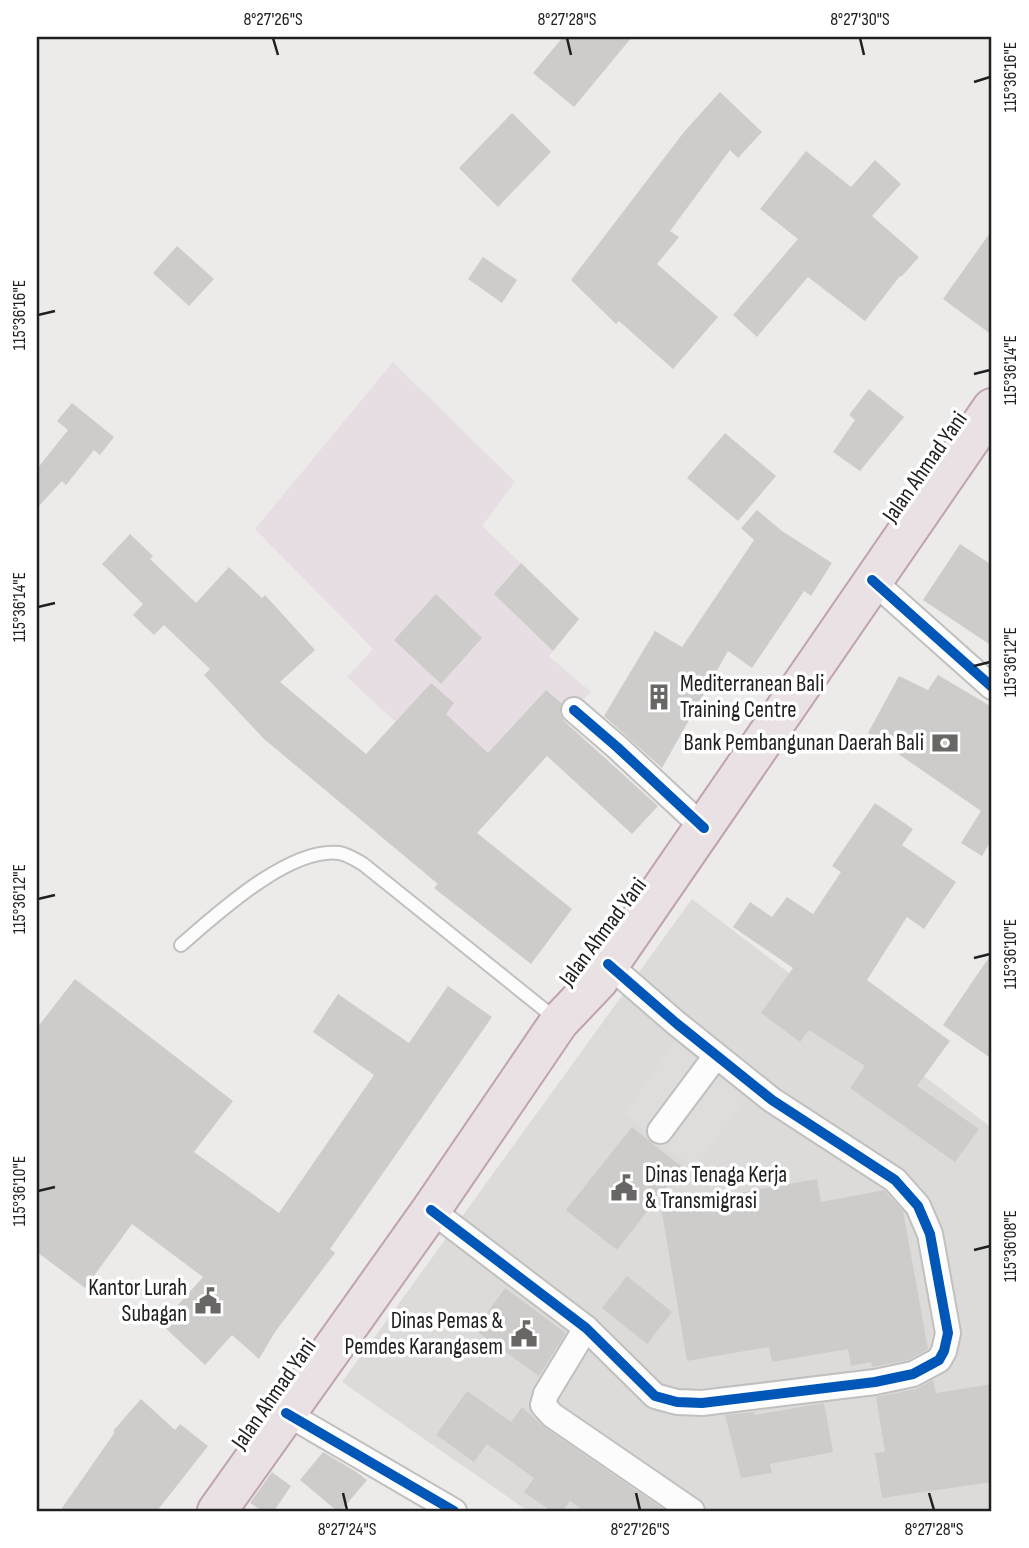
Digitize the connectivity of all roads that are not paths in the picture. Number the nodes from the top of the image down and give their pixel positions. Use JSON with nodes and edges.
{"nodes":[{"id":1,"x":992,"y":408,"type":"edge"},
{"id":2,"x":872,"y":580,"type":"junction"},
{"id":3,"x":992,"y":687,"type":"edge"},
{"id":4,"x":574,"y":710,"type":"dead end"},
{"id":5,"x":704,"y":828,"type":"junction"},
{"id":6,"x":181,"y":945,"type":"dead end"},
{"id":7,"x":608,"y":964,"type":"junction"},
{"id":8,"x":559,"y":1022,"type":"junction"},
{"id":9,"x":716,"y":1056,"type":"junction"},
{"id":10,"x":660,"y":1131,"type":"dead end"},
{"id":11,"x":431,"y":1210,"type":"junction"},
{"id":12,"x":586,"y":1328,"type":"junction"},
{"id":13,"x":286,"y":1413,"type":"junction"},
{"id":14,"x":217,"y":1511,"type":"edge"},
{"id":15,"x":454,"y":1511,"type":"edge"},
{"id":16,"x":692,"y":1511,"type":"edge"}],
"edges":[{"from":1,"to":2,"type":"highway","name":"Jalan Ahmad Yani"},
{"from":2,"to":3,"type":"street"},
{"from":2,"to":5,"type":"highway","name":"Jalan Ahmad Yani"},
{"from":4,"to":5,"type":"street"},
{"from":5,"to":7,"type":"highway","name":"Jalan Ahmad Yani"},
{"from":6,"to":8,"type":"lane"},
{"from":7,"to":8,"type":"highway","name":"Jalan Ahmad Yani"},
{"from":7,"to":9,"type":"street"},
{"from":8,"to":11,"type":"highway","name":"Jalan Ahmad Yani"},
{"from":9,"to":10,"type":"street"},
{"from":9,"to":12,"type":"street"},
{"from":11,"to":12,"type":"street"},
{"from":11,"to":13,"type":"highway","name":"Jalan Ahmad Yani"},
{"from":12,"to":16,"type":"street"},
{"from":13,"to":14,"type":"highway","name":"Jalan Ahmad Yani"},
{"from":13,"to":15,"type":"street"}]}
